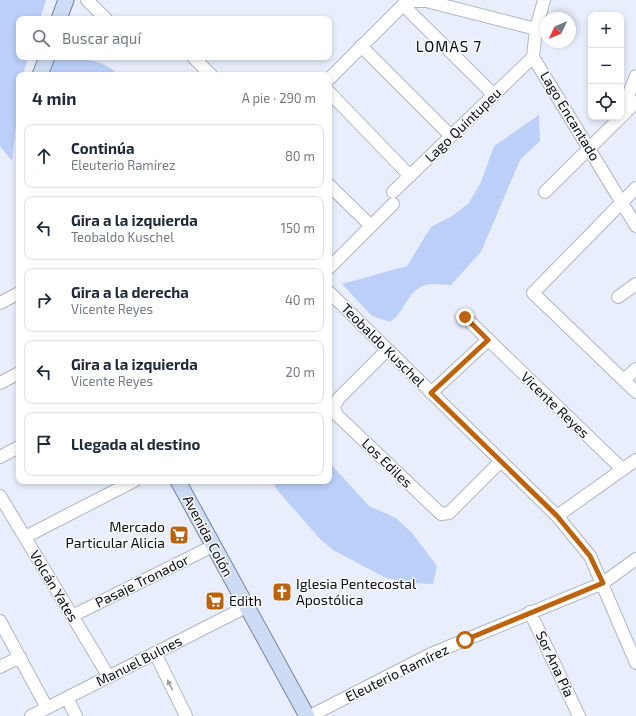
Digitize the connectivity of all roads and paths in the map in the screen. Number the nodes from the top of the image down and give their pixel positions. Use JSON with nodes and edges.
{"nodes":[{"id":1,"x":66,"y":0,"type":"edge"},
{"id":2,"x":87,"y":0,"type":"edge"},
{"id":3,"x":544,"y":0,"type":"edge"},
{"id":4,"x":403,"y":5,"type":"junction"},
{"id":5,"x":60,"y":16,"type":"edge"},
{"id":6,"x":103,"y":16,"type":"edge"},
{"id":7,"x":536,"y":29,"type":"junction"},
{"id":8,"x":361,"y":46,"type":"junction"},
{"id":9,"x":533,"y":57,"type":"junction"},
{"id":10,"x":45,"y":60,"type":"edge"},
{"id":11,"x":196,"y":60,"type":"edge"},
{"id":12,"x":41,"y":72,"type":"edge"},
{"id":13,"x":208,"y":72,"type":"edge"},
{"id":14,"x":332,"y":76,"type":"edge"},
{"id":15,"x":636,"y":76,"type":"edge"},
{"id":16,"x":332,"y":95,"type":"edge"},
{"id":17,"x":494,"y":95,"type":"junction"},
{"id":18,"x":636,"y":102,"type":"edge"},
{"id":19,"x":624,"y":107,"type":"edge"},
{"id":20,"x":624,"y":113,"type":"edge"},
{"id":21,"x":617,"y":120,"type":"edge"},
{"id":22,"x":451,"y":136,"type":"junction"},
{"id":23,"x":590,"y":149,"type":"junction"},
{"id":24,"x":410,"y":176,"type":"junction"},
{"id":25,"x":332,"y":188,"type":"edge"},
{"id":26,"x":636,"y":188,"type":"edge"},
{"id":27,"x":546,"y":192,"type":"dead end"},
{"id":28,"x":622,"y":202,"type":"junction"},
{"id":29,"x":371,"y":226,"type":"junction"},
{"id":30,"x":636,"y":226,"type":"edge"},
{"id":31,"x":332,"y":265,"type":"edge"},
{"id":32,"x":636,"y":284,"type":"edge"},
{"id":33,"x":16,"y":295,"type":"edge"},
{"id":34,"x":332,"y":295,"type":"edge"},
{"id":35,"x":618,"y":297,"type":"dead end"},
{"id":36,"x":0,"y":303,"type":"edge"},
{"id":37,"x":465,"y":317,"type":"dead end"},
{"id":38,"x":488,"y":340,"type":"junction"},
{"id":39,"x":387,"y":350,"type":"junction"},
{"id":40,"x":636,"y":369,"type":"edge"},
{"id":41,"x":16,"y":375,"type":"edge"},
{"id":42,"x":624,"y":380,"type":"junction"},
{"id":43,"x":0,"y":383,"type":"edge"},
{"id":44,"x":636,"y":392,"type":"edge"},
{"id":45,"x":431,"y":393,"type":"junction"},
{"id":46,"x":16,"y":449,"type":"edge"},
{"id":47,"x":0,"y":457,"type":"edge"},
{"id":48,"x":636,"y":460,"type":"edge"},
{"id":49,"x":501,"y":461,"type":"junction"},
{"id":50,"x":622,"y":469,"type":"junction"},
{"id":51,"x":128,"y":484,"type":"edge"},
{"id":52,"x":180,"y":484,"type":"edge"},
{"id":53,"x":0,"y":496,"type":"edge"},
{"id":54,"x":557,"y":516,"type":"junction"},
{"id":55,"x":25,"y":538,"type":"junction"},
{"id":56,"x":213,"y":546,"type":"junction"},
{"id":57,"x":636,"y":560,"type":"edge"},
{"id":58,"x":603,"y":583,"type":"junction"},
{"id":59,"x":246,"y":607,"type":"junction"},
{"id":60,"x":530,"y":612,"type":"junction"},
{"id":61,"x":72,"y":616,"type":"junction"},
{"id":62,"x":0,"y":621,"type":"edge"},
{"id":63,"x":155,"y":653,"type":"junction"},
{"id":64,"x":20,"y":657,"type":"junction"},
{"id":65,"x":636,"y":662,"type":"edge"},
{"id":66,"x":0,"y":667,"type":"edge"},
{"id":67,"x":109,"y":677,"type":"junction"},
{"id":68,"x":67,"y":698,"type":"junction"},
{"id":69,"x":47,"y":708,"type":"junction"},
{"id":70,"x":31,"y":716,"type":"edge"},
{"id":71,"x":76,"y":716,"type":"edge"},
{"id":72,"x":186,"y":716,"type":"edge"},
{"id":73,"x":309,"y":716,"type":"edge"},
{"id":74,"x":579,"y":716,"type":"edge"}],
"edges":[{"from":1,"to":5,"type":"main road"},
{"from":2,"to":6,"type":"street"},
{"from":3,"to":7,"type":"street","name":"Lago Encantado"},
{"from":4,"to":7,"type":"street"},
{"from":4,"to":8,"type":"street"},
{"from":4,"to":17,"type":"street"},
{"from":7,"to":9,"type":"street","name":"Lago Encantado"},
{"from":8,"to":14,"type":"street"},
{"from":8,"to":22,"type":"street"},
{"from":9,"to":17,"type":"street","name":"Lago Quintupeu"},
{"from":9,"to":23,"type":"street","name":"Lago Encantado"},
{"from":10,"to":12,"type":"main road"},
{"from":11,"to":13,"type":"street"},
{"from":15,"to":19,"type":"street"},
{"from":16,"to":24,"type":"street"},
{"from":17,"to":22,"type":"street","name":"Lago Quintupeu"},
{"from":18,"to":20,"type":"street"},
{"from":21,"to":23,"type":"street"},
{"from":22,"to":24,"type":"street","name":"Lago Quintupeu"},
{"from":23,"to":27,"type":"street"},
{"from":23,"to":28,"type":"street","name":"Lago Encantado"},
{"from":24,"to":29,"type":"street","name":"Lago Quintupeu"},
{"from":25,"to":29,"type":"street"},
{"from":26,"to":28,"type":"street"},
{"from":28,"to":30,"type":"street","name":"Lago Encantado"},
{"from":28,"to":42,"type":"street"},
{"from":29,"to":31,"type":"street","name":"Lago Quintupeu"},
{"from":32,"to":35,"type":"street"},
{"from":33,"to":36,"type":"street"},
{"from":34,"to":39,"type":"street","name":"Teobaldo Kuschel"},
{"from":37,"to":38,"type":"street","name":"Vicente Reyes"},
{"from":38,"to":45,"type":"street"},
{"from":38,"to":50,"type":"street","name":"Vicente Reyes"},
{"from":39,"to":45,"type":"street","name":"Teobaldo Kuschel"},
{"from":39,"to":49,"type":"street","name":"Los Ediles"},
{"from":40,"to":42,"type":"street"},
{"from":41,"to":43,"type":"street"},
{"from":42,"to":44,"type":"street"},
{"from":45,"to":49,"type":"street","name":"Teobaldo Kuschel"},
{"from":46,"to":47,"type":"street"},
{"from":48,"to":50,"type":"street"},
{"from":49,"to":54,"type":"street","name":"Teobaldo Kuschel"},
{"from":50,"to":54,"type":"street"},
{"from":51,"to":55,"type":"street"},
{"from":52,"to":56,"type":"main road","name":"Avenida Colón"},
{"from":53,"to":55,"type":"street","name":"Volcán Yates"},
{"from":54,"to":58,"type":"street","name":"Teobaldo Kuschel"},
{"from":55,"to":61,"type":"street","name":"Volcán Yates"},
{"from":56,"to":59,"type":"main road","name":"Avenida Colón"},
{"from":56,"to":61,"type":"street","name":"Pasaje Tronador"},
{"from":57,"to":58,"type":"street","name":"Eleuterio Ramírez"},
{"from":58,"to":60,"type":"street","name":"Eleuterio Ramírez"},
{"from":58,"to":65,"type":"street","name":"Teobaldo Kuschel"},
{"from":59,"to":63,"type":"street","name":"Manuel Bulnes"},
{"from":59,"to":73,"type":"main road","name":"Avenida Colón"},
{"from":60,"to":73,"type":"street","name":"Eleuterio Ramírez"},
{"from":60,"to":74,"type":"street","name":"Sor Ana Pía"},
{"from":61,"to":67,"type":"street","name":"Volcán Yates"},
{"from":62,"to":64,"type":"street"},
{"from":63,"to":67,"type":"street","name":"Manuel Bulnes"},
{"from":72,"to":63,"type":"street","one_way":true},
{"from":64,"to":66,"type":"street"},
{"from":64,"to":69,"type":"street"},
{"from":67,"to":68,"type":"street","name":"Manuel Bulnes"},
{"from":68,"to":69,"type":"street","name":"Manuel Bulnes"},
{"from":68,"to":71,"type":"street"},
{"from":69,"to":70,"type":"street","name":"Manuel Bulnes"}]}
